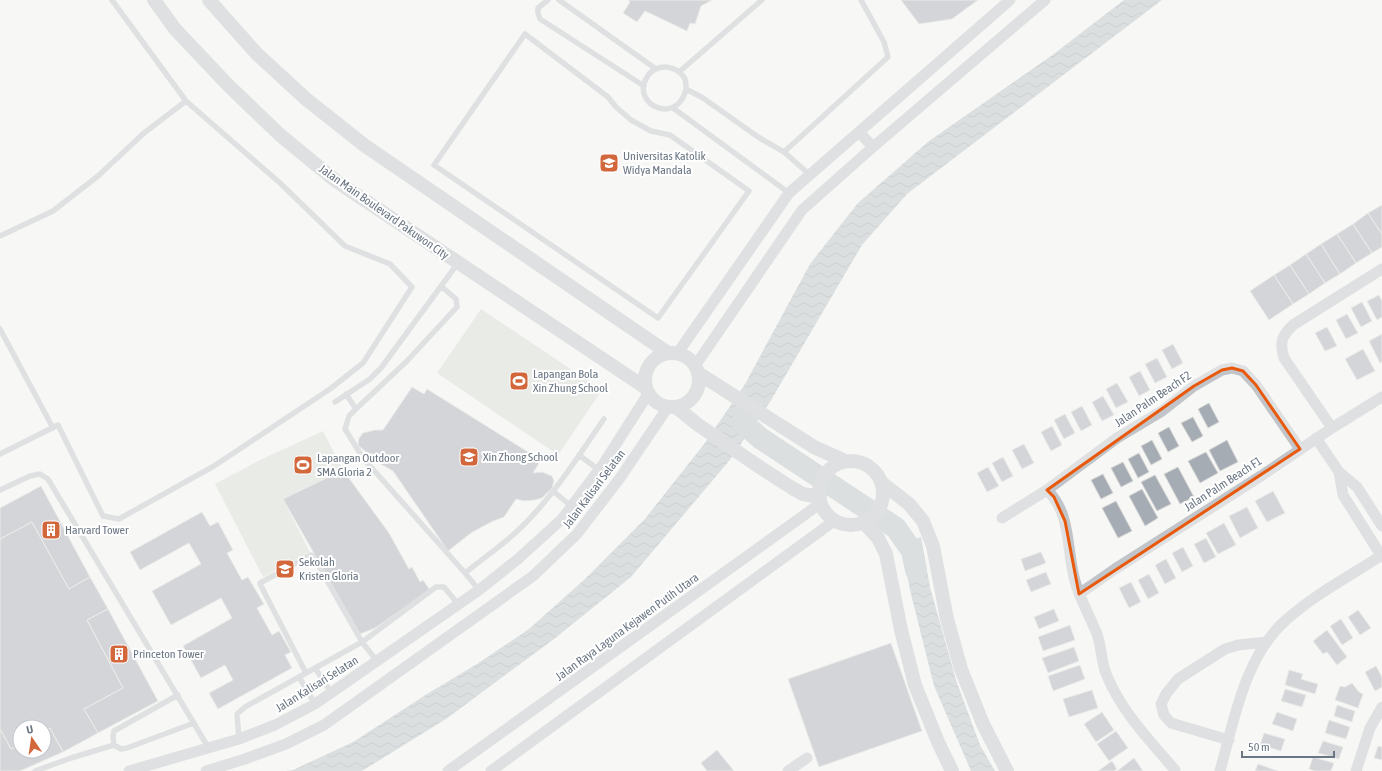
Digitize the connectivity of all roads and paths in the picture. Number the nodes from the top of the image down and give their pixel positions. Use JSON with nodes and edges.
{"nodes":[{"id":1,"x":112,"y":0,"type":"edge"},
{"id":2,"x":154,"y":0,"type":"edge"},
{"id":3,"x":209,"y":0,"type":"edge"},
{"id":4,"x":548,"y":0,"type":"edge"},
{"id":5,"x":559,"y":0,"type":"edge"},
{"id":6,"x":762,"y":0,"type":"edge"},
{"id":7,"x":861,"y":0,"type":"edge"},
{"id":8,"x":1010,"y":0,"type":"edge"},
{"id":9,"x":1045,"y":0,"type":"edge"},
{"id":10,"x":656,"y":69,"type":"junction"},
{"id":11,"x":679,"y":72,"type":"junction"},
{"id":12,"x":644,"y":86,"type":"junction"},
{"id":13,"x":686,"y":89,"type":"junction"},
{"id":14,"x":186,"y":101,"type":"junction"},
{"id":15,"x":673,"y":108,"type":"junction"},
{"id":16,"x":859,"y":132,"type":"junction"},
{"id":17,"x":873,"y":147,"type":"junction"},
{"id":18,"x":784,"y":152,"type":"junction"},
{"id":19,"x":810,"y":175,"type":"junction"},
{"id":20,"x":749,"y":191,"type":"joint"},
{"id":21,"x":789,"y":192,"type":"junction"},
{"id":22,"x":0,"y":236,"type":"edge"},
{"id":23,"x":458,"y":263,"type":"junction"},
{"id":24,"x":1382,"y":269,"type":"edge"},
{"id":25,"x":441,"y":286,"type":"junction"},
{"id":26,"x":0,"y":329,"type":"edge"},
{"id":27,"x":672,"y":354,"type":"junction"},
{"id":28,"x":696,"y":370,"type":"junction"},
{"id":29,"x":647,"y":391,"type":"junction"},
{"id":30,"x":346,"y":394,"type":"junction"},
{"id":31,"x":1382,"y":397,"type":"edge"},
{"id":32,"x":335,"y":402,"type":"dead end"},
{"id":33,"x":672,"y":407,"type":"junction"},
{"id":34,"x":356,"y":409,"type":"junction"},
{"id":35,"x":604,"y":419,"type":"dead end"},
{"id":36,"x":53,"y":428,"type":"junction"},
{"id":37,"x":1332,"y":428,"type":"junction"},
{"id":38,"x":1316,"y":438,"type":"junction"},
{"id":39,"x":1300,"y":450,"type":"junction"},
{"id":40,"x":0,"y":454,"type":"edge"},
{"id":41,"x":579,"y":455,"type":"junction"},
{"id":42,"x":845,"y":461,"type":"junction"},
{"id":43,"x":599,"y":470,"type":"junction"},
{"id":44,"x":1339,"y":472,"type":"junction"},
{"id":45,"x":882,"y":483,"type":"junction"},
{"id":46,"x":0,"y":490,"type":"edge"},
{"id":47,"x":1047,"y":490,"type":"junction"},
{"id":48,"x":553,"y":491,"type":"junction"},
{"id":49,"x":820,"y":500,"type":"junction"},
{"id":50,"x":571,"y":506,"type":"junction"},
{"id":51,"x":1002,"y":518,"type":"dead end"},
{"id":52,"x":834,"y":521,"type":"junction"},
{"id":53,"x":864,"y":523,"type":"junction"},
{"id":54,"x":1382,"y":526,"type":"edge"},
{"id":55,"x":1382,"y":556,"type":"edge"},
{"id":56,"x":465,"y":573,"type":"junction"},
{"id":57,"x":479,"y":590,"type":"junction"},
{"id":58,"x":1079,"y":594,"type":"junction"},
{"id":59,"x":458,"y":604,"type":"junction"},
{"id":60,"x":491,"y":605,"type":"junction"},
{"id":61,"x":362,"y":642,"type":"junction"},
{"id":62,"x":1266,"y":642,"type":"junction"},
{"id":63,"x":377,"y":661,"type":"junction"},
{"id":64,"x":315,"y":668,"type":"junction"},
{"id":65,"x":306,"y":673,"type":"junction"},
{"id":66,"x":299,"y":676,"type":"junction"},
{"id":67,"x":331,"y":692,"type":"junction"},
{"id":68,"x":178,"y":695,"type":"junction"},
{"id":69,"x":315,"y":704,"type":"junction"},
{"id":70,"x":1382,"y":707,"type":"edge"},
{"id":71,"x":194,"y":723,"type":"junction"},
{"id":72,"x":238,"y":738,"type":"junction"},
{"id":73,"x":1229,"y":740,"type":"junction"},
{"id":74,"x":114,"y":745,"type":"junction"},
{"id":75,"x":208,"y":747,"type":"junction"},
{"id":76,"x":806,"y":758,"type":"dead end"},
{"id":77,"x":1175,"y":770,"type":"dead end"},
{"id":78,"x":35,"y":771,"type":"edge"},
{"id":79,"x":129,"y":771,"type":"edge"},
{"id":80,"x":206,"y":771,"type":"edge"},
{"id":81,"x":448,"y":771,"type":"edge"},
{"id":82,"x":491,"y":771,"type":"edge"},
{"id":83,"x":788,"y":771,"type":"edge"},
{"id":84,"x":952,"y":771,"type":"edge"},
{"id":85,"x":1007,"y":771,"type":"edge"},
{"id":86,"x":1220,"y":771,"type":"edge"},
{"id":87,"x":1356,"y":771,"type":"edge"}],
"edges":[{"from":1,"to":14,"type":"lane"},
{"from":2,"to":23,"type":"street","name":"Jalan Main Boulevard Pakuwon City"},
{"from":3,"to":27,"type":"street"},
{"from":4,"to":12,"type":"lane"},
{"from":5,"to":10,"type":"lane"},
{"from":6,"to":11,"type":"lane"},
{"from":7,"to":18,"type":"lane"},
{"from":8,"to":16,"type":"street"},
{"from":9,"to":17,"type":"street"},
{"from":10,"to":11,"type":"lane"},
{"from":10,"to":12,"type":"lane"},
{"from":11,"to":13,"type":"lane"},
{"from":12,"to":15,"type":"lane"},
{"from":13,"to":15,"type":"lane"},
{"from":13,"to":18,"type":"lane"},
{"from":14,"to":22,"type":"lane"},
{"from":14,"to":36,"type":"lane"},
{"from":15,"to":21,"type":"lane"},
{"from":16,"to":17,"type":"street"},
{"from":16,"to":19,"type":"street"},
{"from":17,"to":28,"type":"street"},
{"from":18,"to":19,"type":"lane"},
{"from":19,"to":21,"type":"street"},
{"from":20,"to":20,"type":"lane"},
{"from":21,"to":27,"type":"street"},
{"from":23,"to":25,"type":"lane"},
{"from":23,"to":29,"type":"street","name":"Jalan Main Boulevard Pakuwon City"},
{"from":24,"to":37,"type":"street"},
{"from":25,"to":30,"type":"lane"},
{"from":25,"to":34,"type":"lane"},
{"from":26,"to":36,"type":"lane"},
{"from":27,"to":28,"type":"street"},
{"from":27,"to":29,"type":"street"},
{"from":28,"to":33,"type":"street"},
{"from":28,"to":42,"type":"street"},
{"from":29,"to":33,"type":"street"},
{"from":29,"to":43,"type":"street","name":"Jalan Kalisari Selatan"},
{"from":30,"to":32,"type":"lane"},
{"from":30,"to":34,"type":"lane"},
{"from":31,"to":37,"type":"street","name":"Jalan Palm Beach F1"},
{"from":33,"to":49,"type":"street"},
{"from":33,"to":60,"type":"street","name":"Jalan Kalisari Selatan"},
{"from":34,"to":56,"type":"lane"},
{"from":35,"to":41,"type":"lane"},
{"from":36,"to":40,"type":"lane"},
{"from":37,"to":38,"type":"street","name":"Jalan Palm Beach F1"},
{"from":38,"to":39,"type":"street","name":"Jalan Palm Beach F1"},
{"from":38,"to":44,"type":"street"},
{"from":39,"to":47,"type":"street","name":"Jalan Palm Beach F2"},
{"from":39,"to":58,"type":"street","name":"Jalan Palm Beach F1"},
{"from":41,"to":43,"type":"lane"},
{"from":41,"to":48,"type":"lane"},
{"from":42,"to":45,"type":"street"},
{"from":42,"to":49,"type":"street"},
{"from":43,"to":50,"type":"street","name":"Jalan Kalisari Selatan"},
{"from":44,"to":54,"type":"street"},
{"from":44,"to":55,"type":"street"},
{"from":45,"to":53,"type":"street"},
{"from":45,"to":85,"type":"street"},
{"from":46,"to":68,"type":"lane"},
{"from":47,"to":51,"type":"street","name":"Jalan Palm Beach F2"},
{"from":47,"to":58,"type":"street"},
{"from":48,"to":50,"type":"lane"},
{"from":48,"to":56,"type":"lane"},
{"from":49,"to":52,"type":"street"},
{"from":49,"to":81,"type":"street","name":"Jalan Raya Laguna Kejawen Putih Utara"},
{"from":50,"to":57,"type":"street","name":"Jalan Kalisari Selatan"},
{"from":52,"to":53,"type":"street"},
{"from":52,"to":82,"type":"street"},
{"from":53,"to":84,"type":"street"},
{"from":55,"to":62,"type":"street"},
{"from":56,"to":57,"type":"lane"},
{"from":57,"to":59,"type":"street","name":"Jalan Kalisari Selatan"},
{"from":57,"to":60,"type":"street"},
{"from":58,"to":77,"type":"street"},
{"from":59,"to":61,"type":"lane"},
{"from":59,"to":63,"type":"street","name":"Jalan Kalisari Selatan"},
{"from":60,"to":80,"type":"street","name":"Jalan Kalisari Selatan"},
{"from":61,"to":63,"type":"lane"},
{"from":61,"to":64,"type":"lane"},
{"from":61,"to":65,"type":"lane"},
{"from":62,"to":73,"type":"street"},
{"from":62,"to":73,"type":"street"},
{"from":63,"to":67,"type":"street","name":"Jalan Kalisari Selatan"},
{"from":64,"to":65,"type":"lane"},
{"from":64,"to":67,"type":"lane"},
{"from":65,"to":66,"type":"lane"},
{"from":66,"to":69,"type":"lane"},
{"from":66,"to":72,"type":"lane"},
{"from":67,"to":69,"type":"street","name":"Jalan Kalisari Selatan"},
{"from":68,"to":71,"type":"lane"},
{"from":68,"to":74,"type":"lane"},
{"from":69,"to":72,"type":"street","name":"Jalan Kalisari Selatan"},
{"from":70,"to":87,"type":"street"},
{"from":71,"to":74,"type":"lane"},
{"from":71,"to":75,"type":"lane"},
{"from":72,"to":75,"type":"street","name":"Jalan Kalisari Selatan"},
{"from":73,"to":86,"type":"street"},
{"from":74,"to":78,"type":"lane"},
{"from":75,"to":79,"type":"street","name":"Jalan Kalisari Selatan"},
{"from":76,"to":83,"type":"street"}]}
